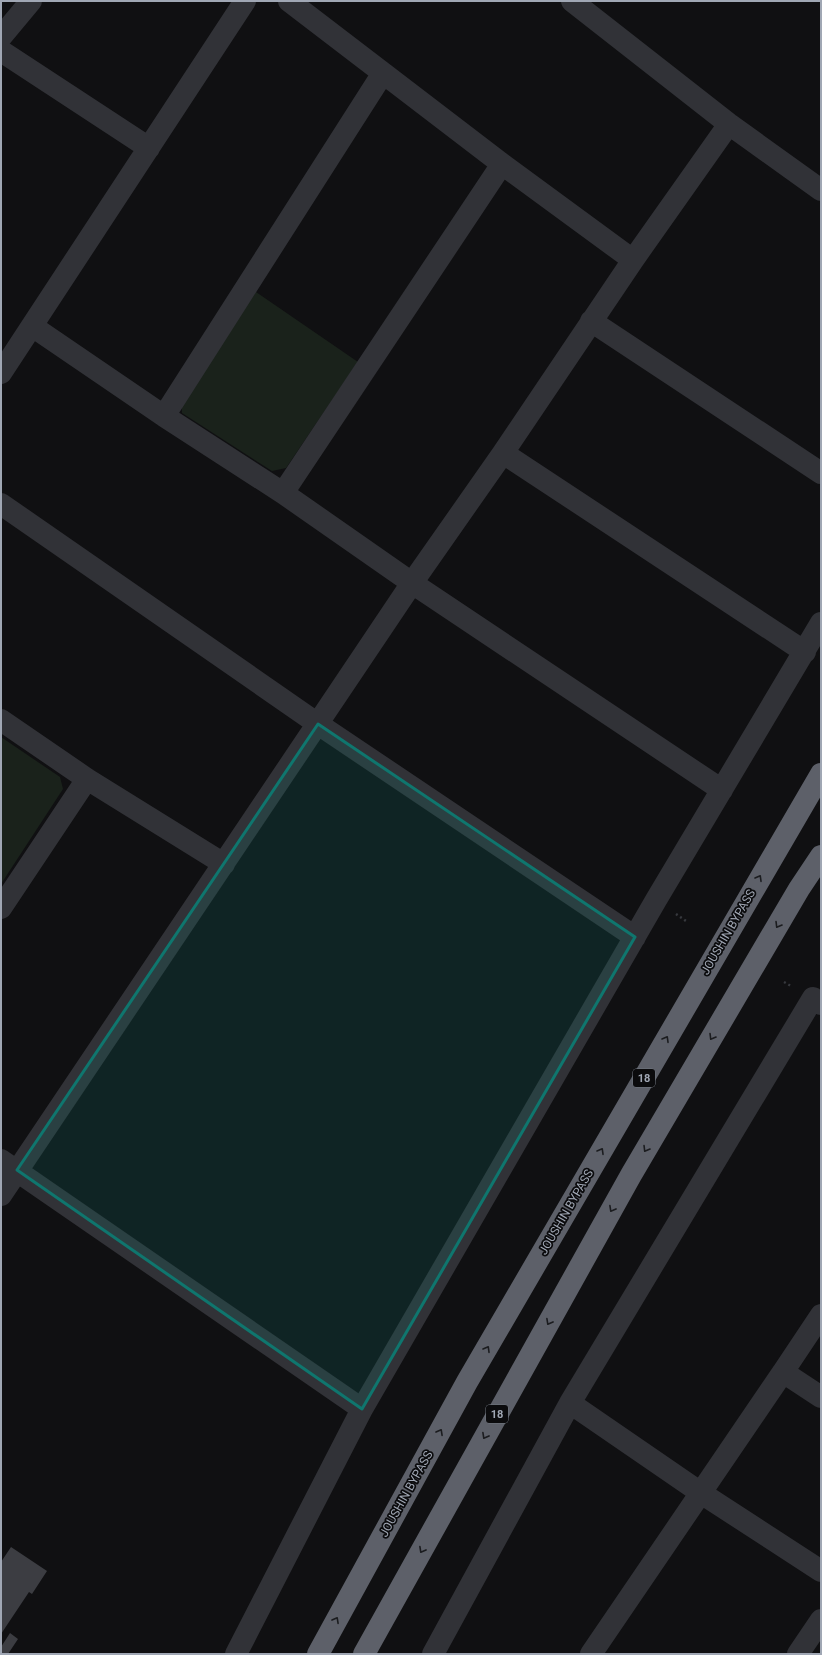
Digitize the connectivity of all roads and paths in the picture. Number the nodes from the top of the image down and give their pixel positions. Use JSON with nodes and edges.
{"nodes":[{"id":1,"x":31,"y":1,"type":"edge"},
{"id":2,"x":245,"y":1,"type":"edge"},
{"id":3,"x":289,"y":1,"type":"edge"},
{"id":4,"x":572,"y":1,"type":"edge"},
{"id":5,"x":1,"y":37,"type":"edge"},
{"id":6,"x":1,"y":50,"type":"edge"},
{"id":7,"x":383,"y":73,"type":"junction"},
{"id":8,"x":729,"y":124,"type":"junction"},
{"id":9,"x":148,"y":148,"type":"junction"},
{"id":10,"x":502,"y":164,"type":"junction"},
{"id":11,"x":821,"y":190,"type":"edge"},
{"id":12,"x":632,"y":260,"type":"junction"},
{"id":13,"x":591,"y":321,"type":"junction"},
{"id":14,"x":32,"y":326,"type":"junction"},
{"id":15,"x":1,"y":373,"type":"edge"},
{"id":16,"x":164,"y":416,"type":"junction"},
{"id":17,"x":503,"y":453,"type":"junction"},
{"id":18,"x":821,"y":473,"type":"edge"},
{"id":19,"x":284,"y":493,"type":"junction"},
{"id":20,"x":1,"y":504,"type":"edge"},
{"id":21,"x":412,"y":583,"type":"junction"},
{"id":22,"x":821,"y":624,"type":"edge"},
{"id":23,"x":805,"y":652,"type":"junction"},
{"id":24,"x":1,"y":720,"type":"edge"},
{"id":25,"x":318,"y":724,"type":"junction"},
{"id":26,"x":821,"y":774,"type":"edge"},
{"id":27,"x":87,"y":779,"type":"junction"},
{"id":28,"x":722,"y":790,"type":"junction"},
{"id":29,"x":821,"y":856,"type":"edge"},
{"id":30,"x":224,"y":864,"type":"junction"},
{"id":31,"x":1,"y":908,"type":"edge"},
{"id":32,"x":635,"y":937,"type":"junction"},
{"id":33,"x":818,"y":996,"type":"edge"},
{"id":34,"x":9,"y":1165,"type":"edge"},
{"id":35,"x":1,"y":1195,"type":"edge"},
{"id":36,"x":821,"y":1316,"type":"edge"},
{"id":37,"x":783,"y":1372,"type":"junction"},
{"id":38,"x":821,"y":1397,"type":"edge"},
{"id":39,"x":570,"y":1403,"type":"junction"},
{"id":40,"x":362,"y":1409,"type":"junction"},
{"id":41,"x":701,"y":1493,"type":"junction"},
{"id":42,"x":821,"y":1571,"type":"edge"},
{"id":43,"x":821,"y":1620,"type":"edge"},
{"id":44,"x":236,"y":1654,"type":"edge"},
{"id":45,"x":318,"y":1654,"type":"edge"},
{"id":46,"x":364,"y":1654,"type":"edge"},
{"id":47,"x":433,"y":1654,"type":"edge"},
{"id":48,"x":591,"y":1654,"type":"edge"},
{"id":49,"x":798,"y":1654,"type":"edge"}],
"edges":[{"from":1,"to":5,"type":"street"},
{"from":2,"to":9,"type":"street"},
{"from":3,"to":7,"type":"street"},
{"from":4,"to":8,"type":"street"},
{"from":6,"to":9,"type":"street"},
{"from":7,"to":10,"type":"street"},
{"from":7,"to":16,"type":"street"},
{"from":8,"to":11,"type":"street"},
{"from":8,"to":12,"type":"street"},
{"from":9,"to":14,"type":"street"},
{"from":10,"to":12,"type":"street"},
{"from":10,"to":19,"type":"street"},
{"from":12,"to":13,"type":"street"},
{"from":13,"to":17,"type":"street"},
{"from":13,"to":18,"type":"street"},
{"from":14,"to":15,"type":"street"},
{"from":14,"to":16,"type":"street"},
{"from":16,"to":19,"type":"street"},
{"from":17,"to":21,"type":"street"},
{"from":17,"to":23,"type":"street"},
{"from":19,"to":21,"type":"street"},
{"from":20,"to":25,"type":"street"},
{"from":21,"to":25,"type":"street"},
{"from":21,"to":28,"type":"street"},
{"from":22,"to":23,"type":"street"},
{"from":23,"to":28,"type":"street"},
{"from":24,"to":27,"type":"street"},
{"from":25,"to":30,"type":"street"},
{"from":25,"to":32,"type":"street"},
{"from":45,"to":26,"type":"highway","name":"JOUSHIN BYPASS","number":"18","one_way":true},
{"from":27,"to":30,"type":"street"},
{"from":27,"to":31,"type":"street"},
{"from":28,"to":32,"type":"street"},
{"from":29,"to":46,"type":"highway","number":"18","one_way":true},
{"from":30,"to":34,"type":"street"},
{"from":32,"to":40,"type":"street"},
{"from":33,"to":39,"type":"street"},
{"from":34,"to":35,"type":"street"},
{"from":34,"to":40,"type":"street"},
{"from":36,"to":37,"type":"street"},
{"from":37,"to":38,"type":"street"},
{"from":37,"to":41,"type":"street"},
{"from":39,"to":41,"type":"street"},
{"from":39,"to":47,"type":"street"},
{"from":40,"to":44,"type":"street"},
{"from":41,"to":42,"type":"street"},
{"from":41,"to":48,"type":"street"},
{"from":43,"to":49,"type":"street"}]}
